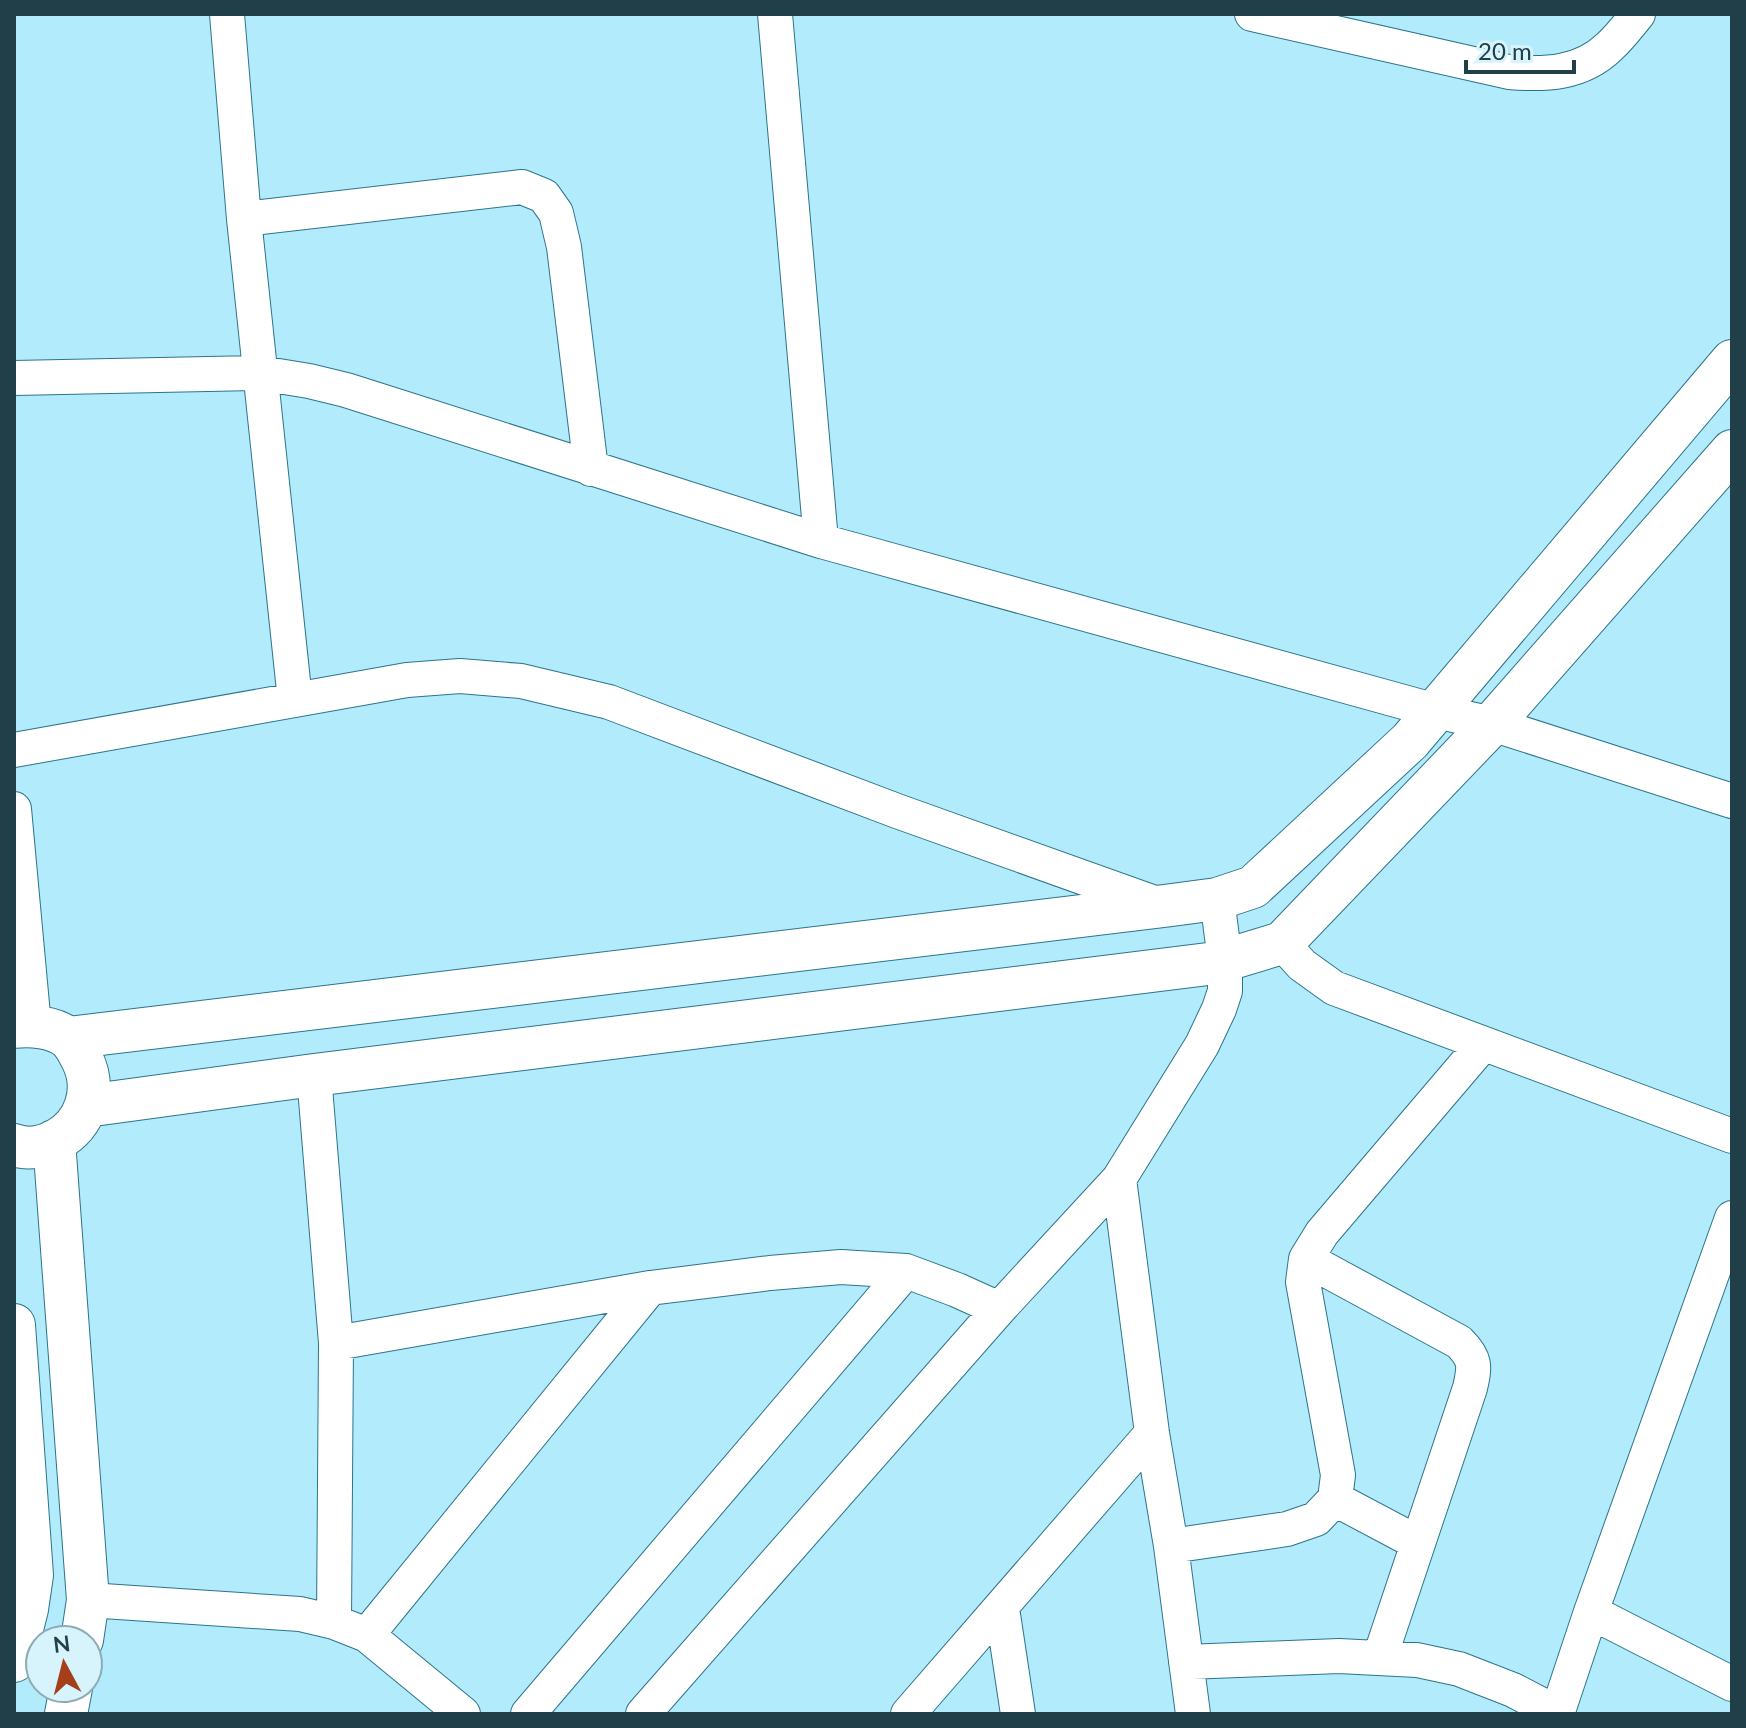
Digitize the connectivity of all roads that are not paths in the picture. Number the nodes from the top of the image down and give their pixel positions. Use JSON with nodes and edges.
{"nodes":[{"id":1,"x":227,"y":14,"type":"edge"},
{"id":2,"x":775,"y":14,"type":"edge"},
{"id":3,"x":1252,"y":14,"type":"edge"},
{"id":4,"x":1638,"y":14,"type":"edge"},
{"id":5,"x":244,"y":219,"type":"junction"},
{"id":6,"x":1732,"y":361,"type":"edge"},
{"id":7,"x":260,"y":373,"type":"junction"},
{"id":8,"x":14,"y":378,"type":"edge"},
{"id":9,"x":1732,"y":451,"type":"edge"},
{"id":10,"x":591,"y":469,"type":"junction"},
{"id":11,"x":821,"y":541,"type":"junction"},
{"id":12,"x":295,"y":700,"type":"junction"},
{"id":13,"x":1436,"y":711,"type":"junction"},
{"id":14,"x":1492,"y":724,"type":"junction"},
{"id":15,"x":14,"y":750,"type":"edge"},
{"id":16,"x":1732,"y":801,"type":"edge"},
{"id":17,"x":14,"y":809,"type":"edge"},
{"id":18,"x":1217,"y":899,"type":"junction"},
{"id":19,"x":1164,"y":906,"type":"junction"},
{"id":20,"x":1282,"y":943,"type":"junction"},
{"id":21,"x":1225,"y":960,"type":"junction"},
{"id":22,"x":39,"y":1030,"type":"edge"},
{"id":23,"x":1483,"y":1044,"type":"junction"},
{"id":24,"x":314,"y":1075,"type":"junction"},
{"id":25,"x":86,"y":1106,"type":"junction"},
{"id":26,"x":1732,"y":1136,"type":"edge"},
{"id":27,"x":34,"y":1143,"type":"edge"},
{"id":28,"x":1119,"y":1179,"type":"junction"},
{"id":29,"x":1732,"y":1218,"type":"edge"},
{"id":30,"x":1306,"y":1259,"type":"junction"},
{"id":31,"x":906,"y":1271,"type":"junction"},
{"id":32,"x":650,"y":1288,"type":"junction"},
{"id":33,"x":999,"y":1309,"type":"junction"},
{"id":34,"x":14,"y":1325,"type":"edge"},
{"id":35,"x":336,"y":1343,"type":"junction"},
{"id":36,"x":16,"y":1395,"type":"edge"},
{"id":37,"x":1152,"y":1433,"type":"junction"},
{"id":38,"x":1335,"y":1499,"type":"junction"},
{"id":39,"x":1418,"y":1543,"type":"junction"},
{"id":40,"x":1171,"y":1546,"type":"junction"},
{"id":41,"x":1002,"y":1608,"type":"junction"},
{"id":42,"x":1591,"y":1612,"type":"junction"},
{"id":43,"x":85,"y":1620,"type":"edge"},
{"id":44,"x":334,"y":1622,"type":"junction"},
{"id":45,"x":367,"y":1635,"type":"junction"},
{"id":46,"x":1380,"y":1657,"type":"junction"},
{"id":47,"x":14,"y":1661,"type":"edge"},
{"id":48,"x":1186,"y":1662,"type":"junction"},
{"id":49,"x":1732,"y":1684,"type":"edge"},
{"id":50,"x":1557,"y":1713,"type":"edge"},
{"id":51,"x":463,"y":1714,"type":"edge"},
{"id":52,"x":528,"y":1714,"type":"edge"},
{"id":53,"x":643,"y":1714,"type":"edge"},
{"id":54,"x":908,"y":1714,"type":"edge"},
{"id":55,"x":1018,"y":1714,"type":"edge"},
{"id":56,"x":1193,"y":1714,"type":"edge"}],
"edges":[{"from":1,"to":5,"type":"street"},
{"from":2,"to":11,"type":"street"},
{"from":3,"to":4,"type":"street"},
{"from":5,"to":7,"type":"street"},
{"from":5,"to":10,"type":"street"},
{"from":6,"to":13,"type":"street"},
{"from":7,"to":8,"type":"street"},
{"from":7,"to":10,"type":"street"},
{"from":7,"to":12,"type":"street"},
{"from":9,"to":14,"type":"street"},
{"from":10,"to":11,"type":"street"},
{"from":11,"to":13,"type":"street"},
{"from":12,"to":15,"type":"street"},
{"from":12,"to":19,"type":"street"},
{"from":13,"to":14,"type":"street"},
{"from":13,"to":18,"type":"street"},
{"from":14,"to":16,"type":"street"},
{"from":14,"to":20,"type":"street"},
{"from":17,"to":22,"type":"street"},
{"from":18,"to":19,"type":"street"},
{"from":18,"to":21,"type":"street"},
{"from":19,"to":22,"type":"street"},
{"from":20,"to":21,"type":"street"},
{"from":20,"to":23,"type":"street"},
{"from":21,"to":24,"type":"street"},
{"from":21,"to":28,"type":"street"},
{"from":22,"to":25,"type":"street"},
{"from":23,"to":26,"type":"street"},
{"from":23,"to":30,"type":"street"},
{"from":24,"to":25,"type":"street"},
{"from":24,"to":35,"type":"street"},
{"from":25,"to":27,"type":"street"},
{"from":27,"to":43,"type":"street"},
{"from":28,"to":33,"type":"street"},
{"from":28,"to":37,"type":"street"},
{"from":29,"to":42,"type":"street"},
{"from":30,"to":38,"type":"street"},
{"from":30,"to":39,"type":"street"},
{"from":31,"to":32,"type":"street"},
{"from":31,"to":33,"type":"street"},
{"from":31,"to":52,"type":"street"},
{"from":32,"to":35,"type":"street"},
{"from":32,"to":45,"type":"street"},
{"from":33,"to":53,"type":"street"},
{"from":34,"to":36,"type":"street"},
{"from":35,"to":44,"type":"street"},
{"from":36,"to":47,"type":"street"},
{"from":37,"to":40,"type":"street"},
{"from":37,"to":41,"type":"street"},
{"from":38,"to":39,"type":"street"},
{"from":38,"to":40,"type":"street"},
{"from":39,"to":46,"type":"street"},
{"from":40,"to":48,"type":"street"},
{"from":41,"to":54,"type":"street"},
{"from":41,"to":55,"type":"street"},
{"from":42,"to":49,"type":"street"},
{"from":42,"to":50,"type":"street"},
{"from":43,"to":44,"type":"street"},
{"from":44,"to":45,"type":"street"},
{"from":45,"to":51,"type":"street"},
{"from":46,"to":48,"type":"street"},
{"from":46,"to":50,"type":"street"},
{"from":48,"to":56,"type":"street"}]}
